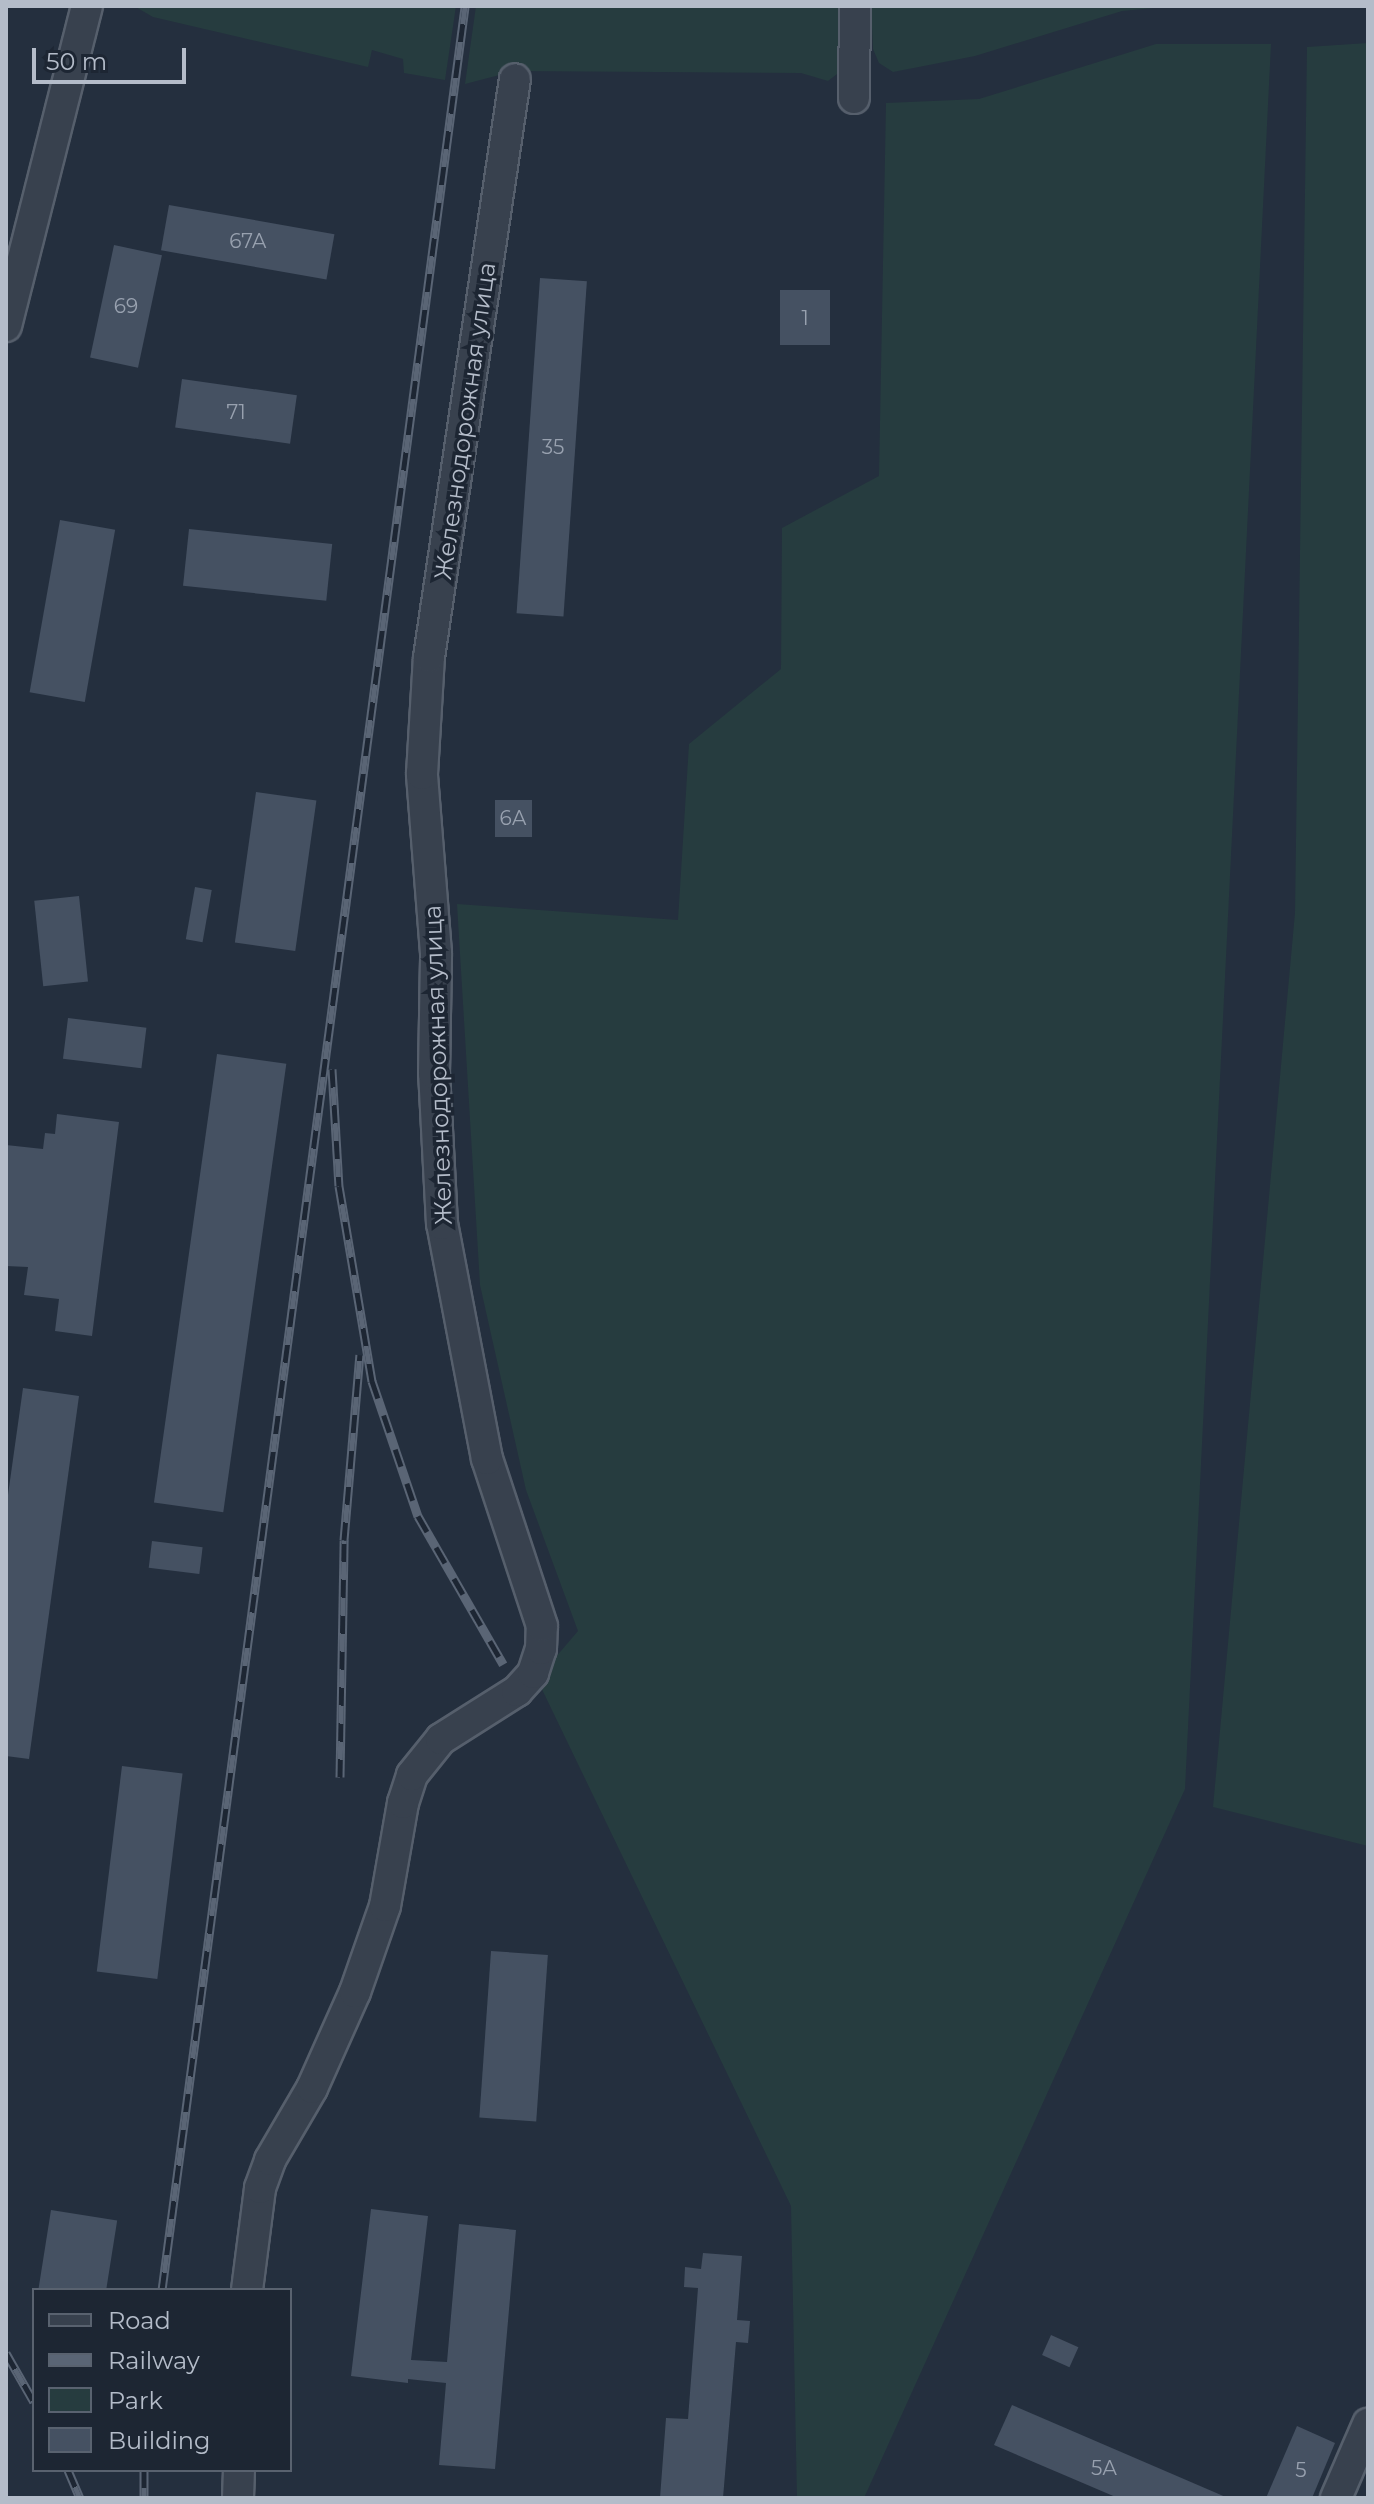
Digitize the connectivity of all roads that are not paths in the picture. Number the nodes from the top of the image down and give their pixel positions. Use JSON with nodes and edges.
{"nodes":[{"id":1,"x":87,"y":6,"type":"edge"},
{"id":2,"x":855,"y":6,"type":"edge"},
{"id":3,"x":515,"y":79,"type":"dead end"},
{"id":4,"x":854,"y":98,"type":"dead end"},
{"id":5,"x":6,"y":326,"type":"edge"},
{"id":6,"x":247,"y":2288,"type":"edge"},
{"id":7,"x":1368,"y":2424,"type":"edge"},
{"id":8,"x":239,"y":2472,"type":"edge"},
{"id":9,"x":238,"y":2498,"type":"edge"},
{"id":10,"x":1336,"y":2498,"type":"edge"}],
"edges":[{"from":1,"to":5,"type":"street"},
{"from":2,"to":4,"type":"street"},
{"from":3,"to":6,"type":"street","name":"Железнодорожная улица"},
{"from":7,"to":10,"type":"street"},
{"from":8,"to":9,"type":"street"}]}
